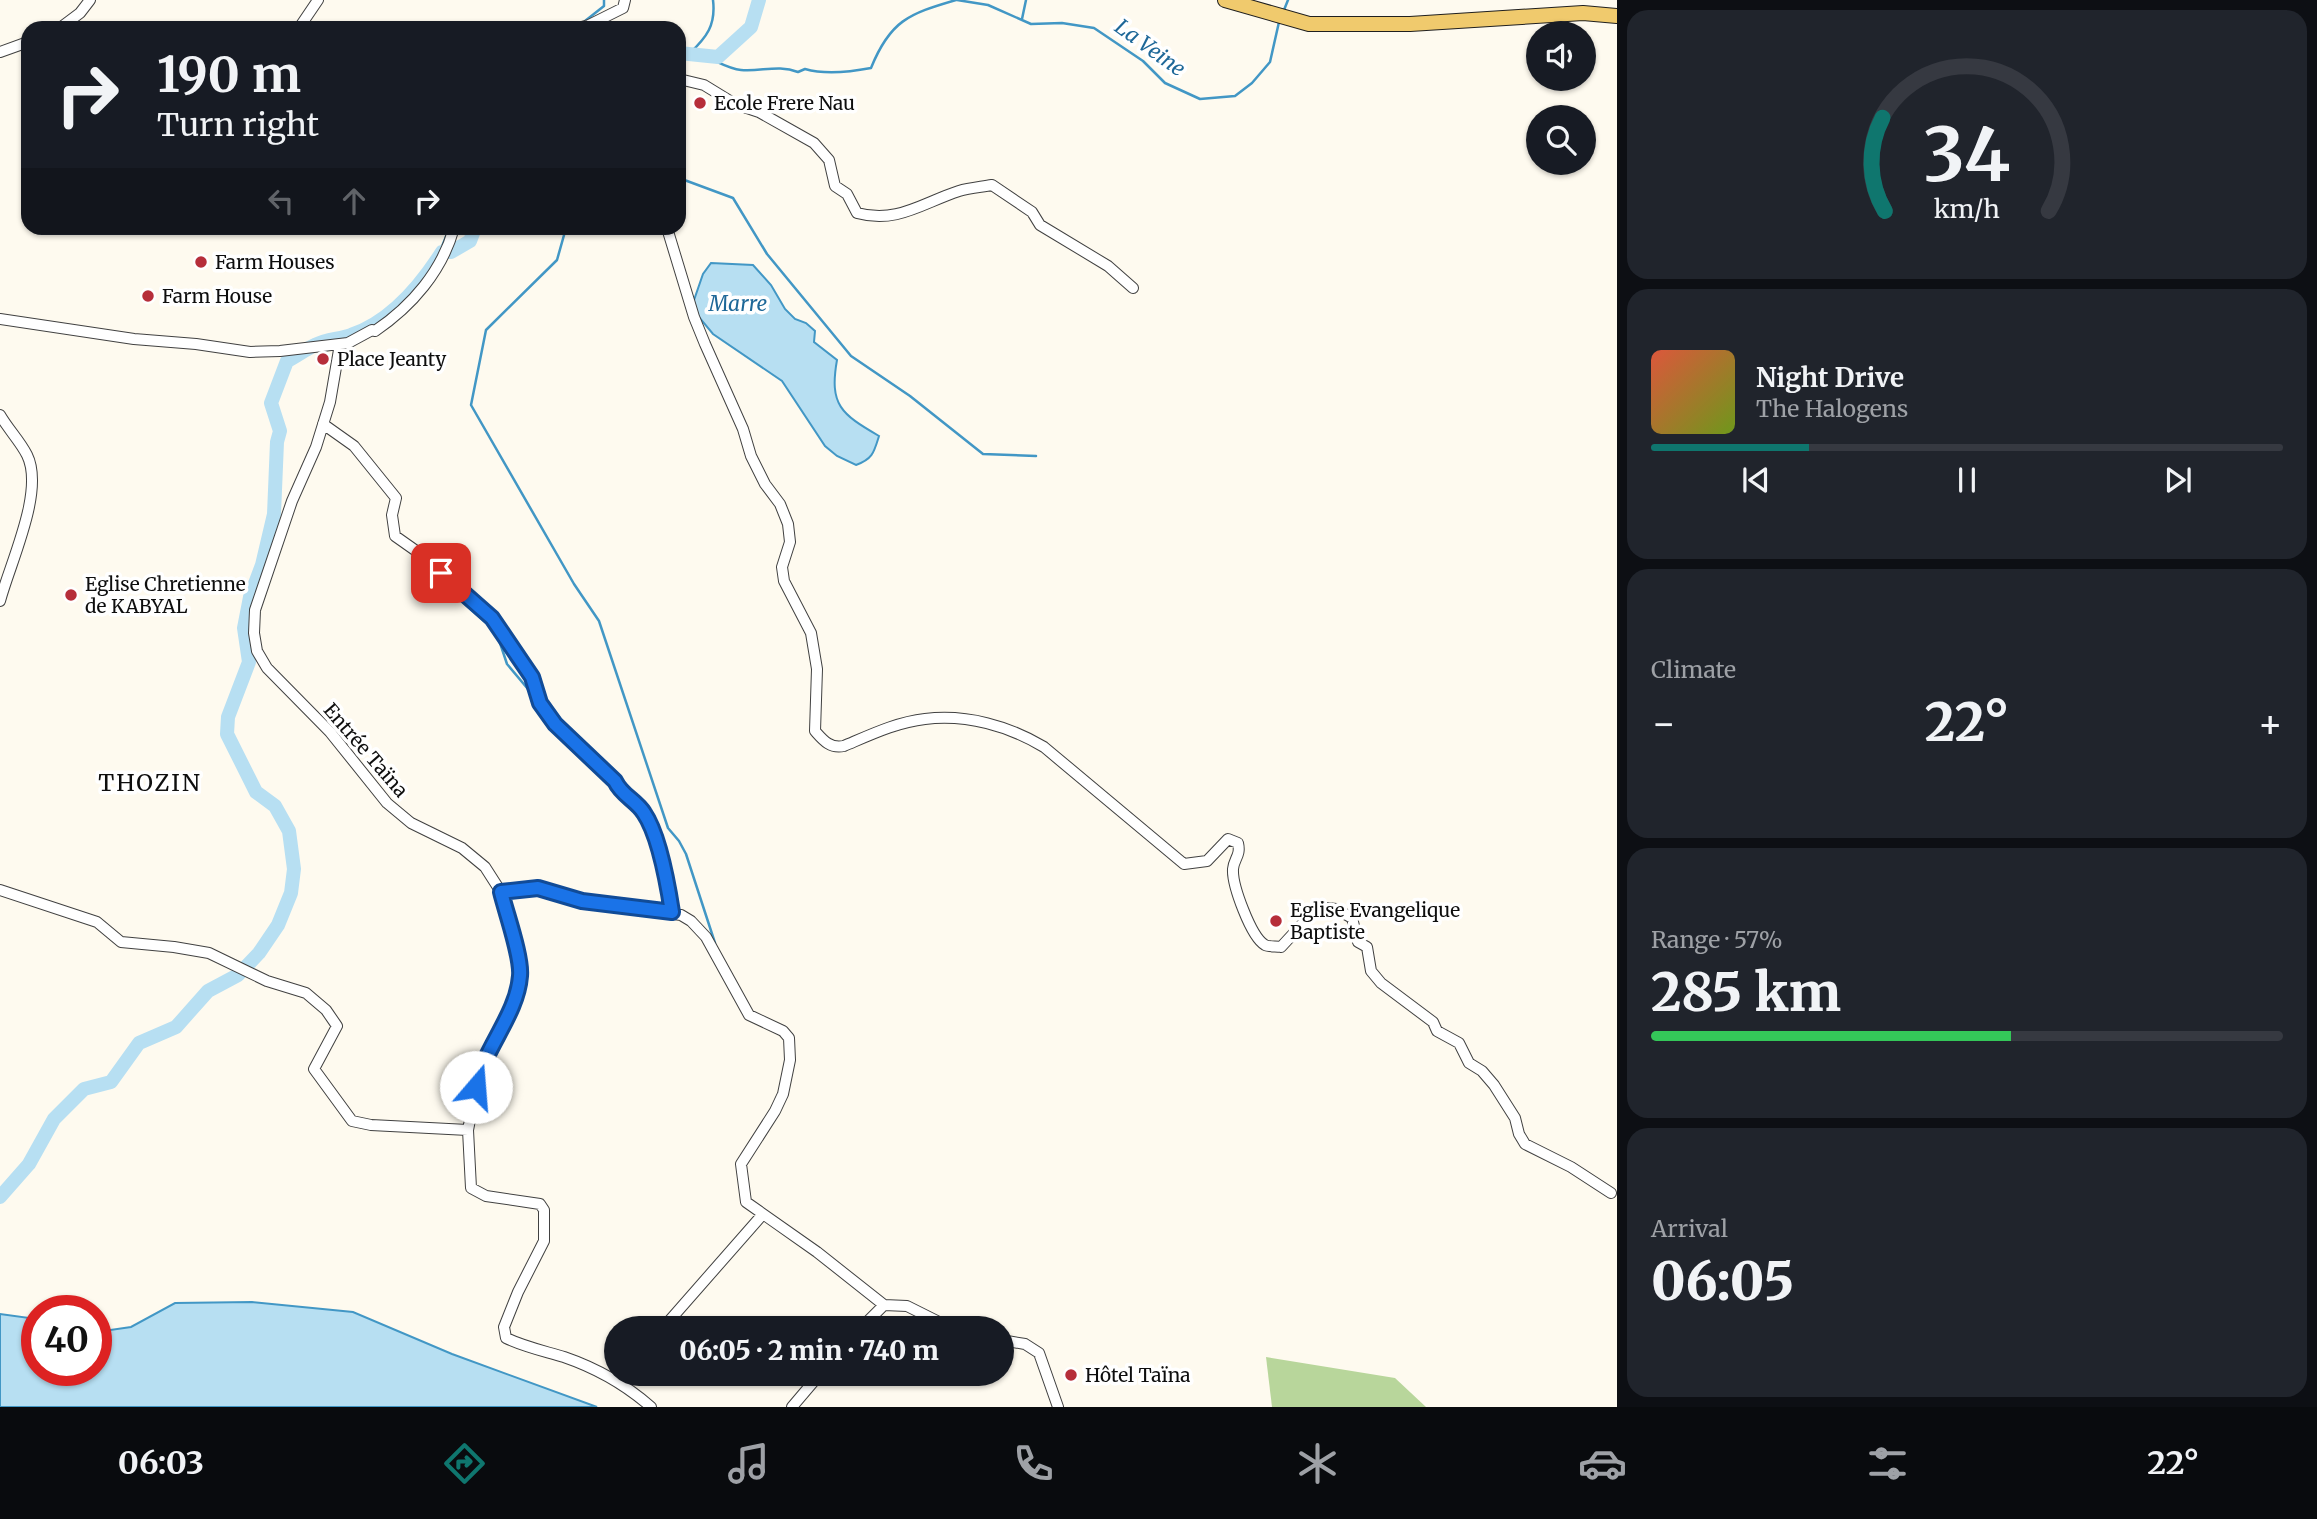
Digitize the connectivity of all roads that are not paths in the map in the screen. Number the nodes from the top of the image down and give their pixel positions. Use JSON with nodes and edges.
{"nodes":[{"id":1,"x":90,"y":0,"type":"edge"},
{"id":2,"x":318,"y":0,"type":"edge"},
{"id":3,"x":625,"y":0,"type":"edge"},
{"id":4,"x":1225,"y":0,"type":"edge"},
{"id":5,"x":1617,"y":16,"type":"edge"},
{"id":6,"x":69,"y":21,"type":"edge"},
{"id":7,"x":304,"y":21,"type":"edge"},
{"id":8,"x":596,"y":21,"type":"edge"},
{"id":9,"x":21,"y":44,"type":"edge"},
{"id":10,"x":0,"y":52,"type":"edge"},
{"id":11,"x":686,"y":81,"type":"edge"},
{"id":12,"x":452,"y":235,"type":"edge"},
{"id":13,"x":669,"y":235,"type":"edge"},
{"id":14,"x":1133,"y":288,"type":"dead end"},
{"id":15,"x":0,"y":319,"type":"edge"},
{"id":16,"x":340,"y":344,"type":"junction"},
{"id":17,"x":0,"y":415,"type":"edge"},
{"id":18,"x":323,"y":424,"type":"junction"},
{"id":19,"x":0,"y":601,"type":"edge"},
{"id":20,"x":0,"y":890,"type":"edge"},
{"id":21,"x":501,"y":892,"type":"junction"},
{"id":22,"x":672,"y":912,"type":"junction"},
{"id":23,"x":468,"y":1130,"type":"junction"},
{"id":24,"x":1611,"y":1193,"type":"dead end"},
{"id":25,"x":763,"y":1214,"type":"junction"},
{"id":26,"x":884,"y":1305,"type":"junction"},
{"id":27,"x":674,"y":1316,"type":"edge"},
{"id":28,"x":873,"y":1316,"type":"edge"},
{"id":29,"x":927,"y":1316,"type":"edge"},
{"id":30,"x":1014,"y":1342,"type":"edge"},
{"id":31,"x":604,"y":1371,"type":"edge"},
{"id":32,"x":629,"y":1386,"type":"edge"},
{"id":33,"x":810,"y":1386,"type":"edge"},
{"id":34,"x":651,"y":1407,"type":"edge"},
{"id":35,"x":792,"y":1407,"type":"edge"},
{"id":36,"x":1058,"y":1407,"type":"edge"}],
"edges":[{"from":1,"to":6,"type":"street"},
{"from":2,"to":7,"type":"street"},
{"from":3,"to":8,"type":"street"},
{"from":4,"to":5,"type":"main road"},
{"from":9,"to":10,"type":"street"},
{"from":11,"to":14,"type":"street"},
{"from":12,"to":16,"type":"street"},
{"from":13,"to":24,"type":"street"},
{"from":15,"to":16,"type":"street"},
{"from":16,"to":18,"type":"street","name":"Entrée Taïna"},
{"from":17,"to":19,"type":"street"},
{"from":18,"to":21,"type":"street","name":"Entrée Taïna"},
{"from":18,"to":22,"type":"street"},
{"from":20,"to":23,"type":"street"},
{"from":21,"to":22,"type":"street"},
{"from":21,"to":23,"type":"street","name":"Entrée Taïna"},
{"from":22,"to":25,"type":"street"},
{"from":23,"to":31,"type":"street","name":"Entrée Taïna"},
{"from":25,"to":26,"type":"street"},
{"from":25,"to":27,"type":"street"},
{"from":26,"to":28,"type":"street"},
{"from":26,"to":29,"type":"street"},
{"from":30,"to":36,"type":"street"},
{"from":32,"to":34,"type":"street","name":"Entrée Taïna"},
{"from":33,"to":35,"type":"street"}]}
